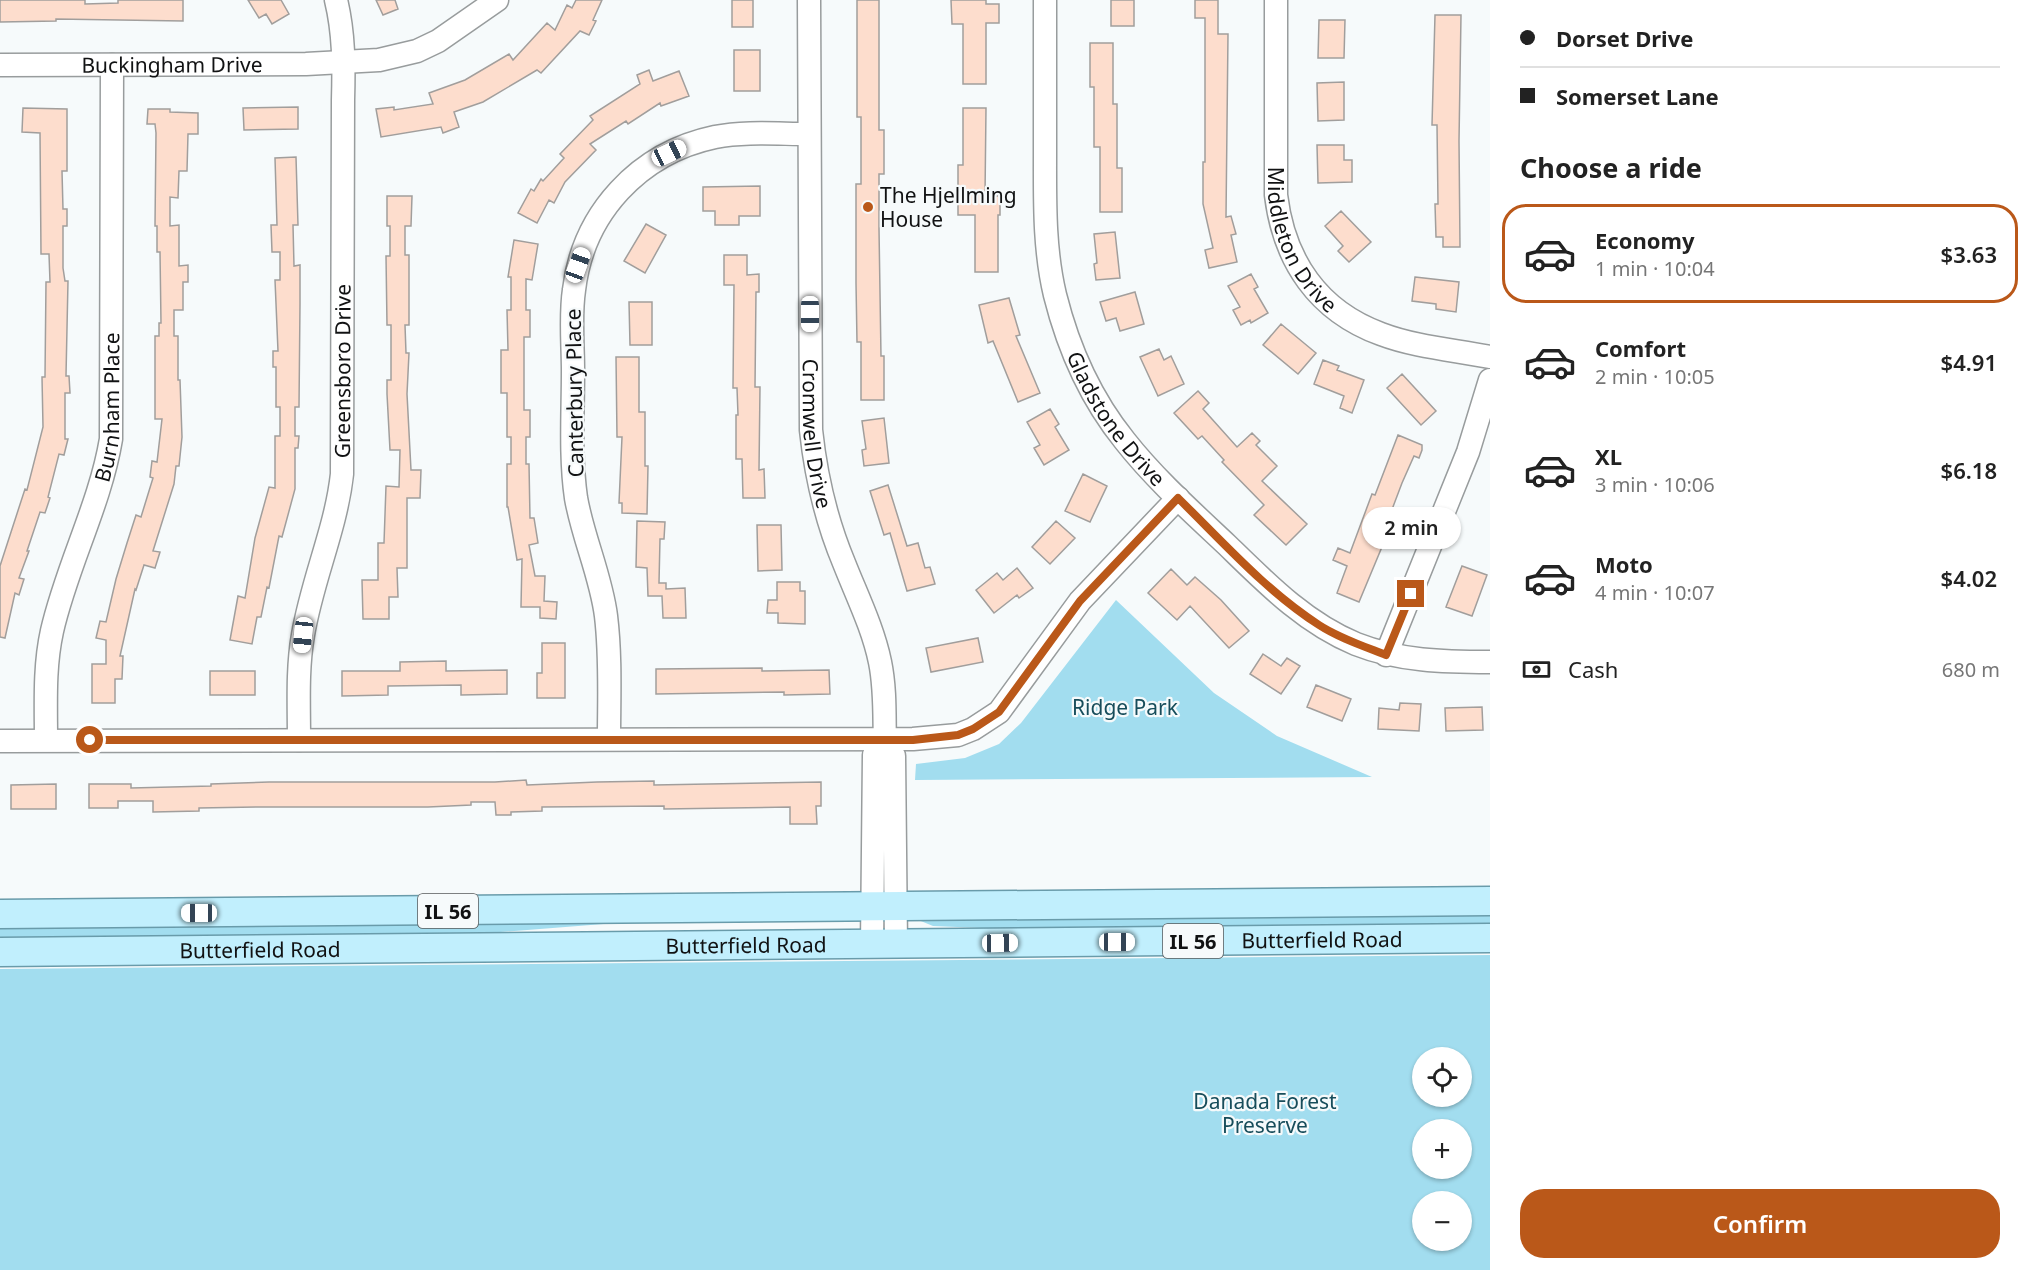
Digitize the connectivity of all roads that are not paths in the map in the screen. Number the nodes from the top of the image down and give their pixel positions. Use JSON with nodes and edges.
{"nodes":[{"id":1,"x":336,"y":0,"type":"edge"},
{"id":2,"x":497,"y":0,"type":"edge"},
{"id":3,"x":809,"y":0,"type":"edge"},
{"id":4,"x":1045,"y":0,"type":"edge"},
{"id":5,"x":1276,"y":0,"type":"edge"},
{"id":6,"x":345,"y":62,"type":"junction"},
{"id":7,"x":112,"y":65,"type":"junction"},
{"id":8,"x":0,"y":66,"type":"edge"},
{"id":9,"x":810,"y":134,"type":"junction"},
{"id":10,"x":1490,"y":357,"type":"edge"},
{"id":11,"x":1490,"y":380,"type":"edge"},
{"id":12,"x":1178,"y":498,"type":"junction"},
{"id":13,"x":1386,"y":655,"type":"junction"},
{"id":14,"x":1490,"y":662,"type":"edge"},
{"id":15,"x":609,"y":738,"type":"junction"},
{"id":16,"x":46,"y":740,"type":"junction"},
{"id":17,"x":299,"y":740,"type":"junction"},
{"id":18,"x":0,"y":741,"type":"edge"},
{"id":19,"x":885,"y":744,"type":"junction"},
{"id":20,"x":1490,"y":902,"type":"edge"},
{"id":21,"x":885,"y":907,"type":"junction"},
{"id":22,"x":0,"y":914,"type":"edge"},
{"id":23,"x":1490,"y":939,"type":"edge"},
{"id":24,"x":884,"y":944,"type":"junction"},
{"id":25,"x":0,"y":952,"type":"edge"}],
"edges":[{"from":1,"to":6,"type":"street","name":"Greensboro Drive"},
{"from":2,"to":6,"type":"street","name":"Buckingham Drive"},
{"from":3,"to":9,"type":"street","name":"Cromwell Drive"},
{"from":4,"to":12,"type":"street","name":"Gladstone Drive"},
{"from":5,"to":10,"type":"street","name":"Middleton Drive"},
{"from":6,"to":7,"type":"street","name":"Buckingham Drive"},
{"from":6,"to":17,"type":"street","name":"Greensboro Drive"},
{"from":7,"to":8,"type":"street","name":"Buckingham Drive"},
{"from":7,"to":16,"type":"street","name":"Burnham Place"},
{"from":9,"to":15,"type":"street","name":"Canterbury Place"},
{"from":9,"to":19,"type":"street","name":"Cromwell Drive"},
{"from":11,"to":13,"type":"street"},
{"from":12,"to":13,"type":"street","name":"Gladstone Drive"},
{"from":12,"to":19,"type":"street"},
{"from":13,"to":14,"type":"street","name":"Gladstone Drive"},
{"from":15,"to":17,"type":"street"},
{"from":15,"to":19,"type":"street"},
{"from":16,"to":17,"type":"street"},
{"from":16,"to":18,"type":"street"},
{"from":19,"to":21,"type":"street","name":"Cromwell Drive"},
{"from":20,"to":21,"type":"main road","name":"Butterfield Road","number":"IL 56"},
{"from":21,"to":22,"type":"main road","name":"Butterfield Road","number":"IL 56"},
{"from":21,"to":24,"type":"street","name":"Cromwell Drive"},
{"from":23,"to":24,"type":"main road","name":"Butterfield Road","number":"IL 56"},
{"from":24,"to":25,"type":"main road","name":"Butterfield Road","number":"IL 56"}]}
